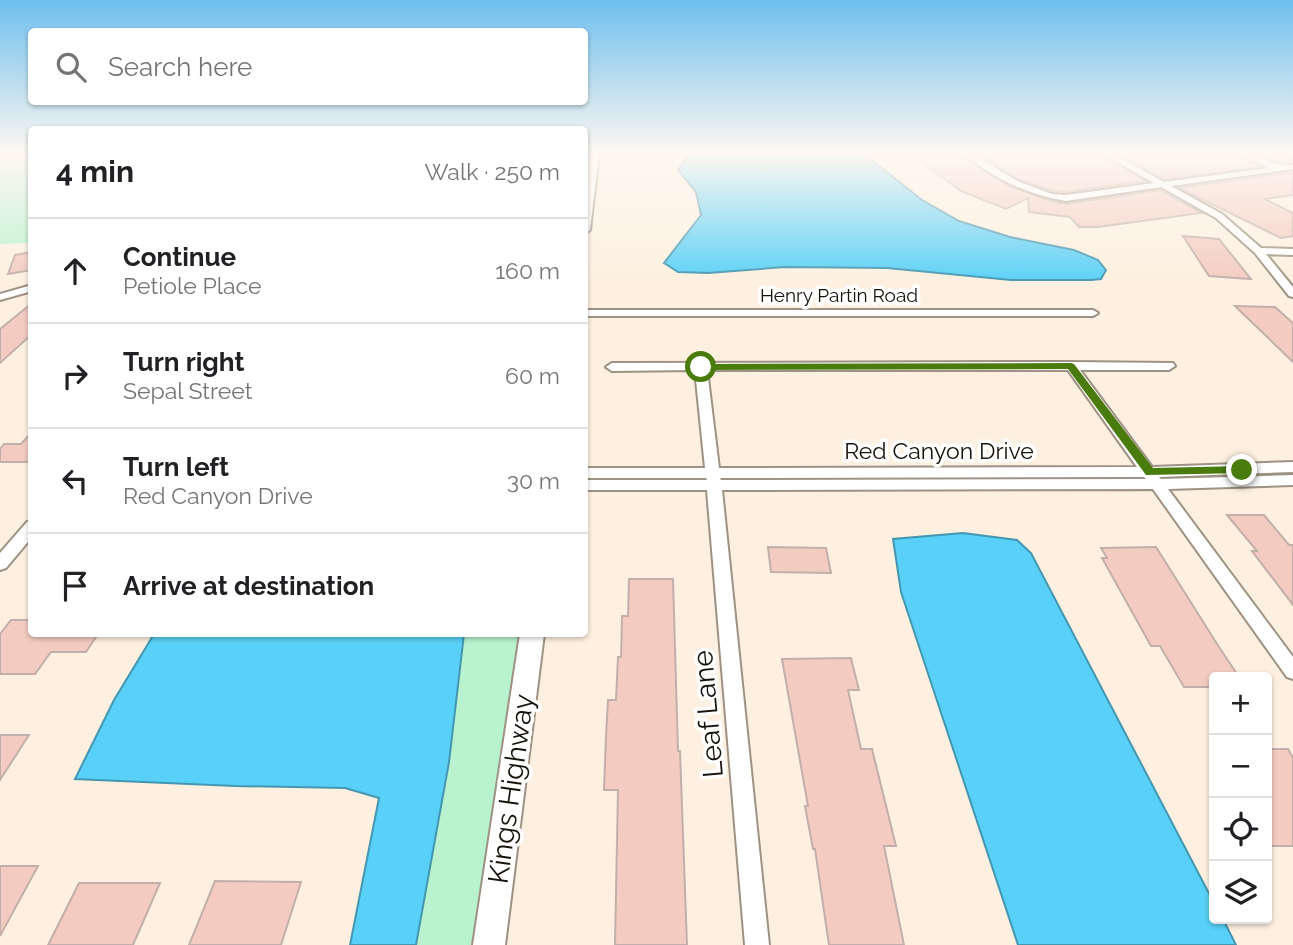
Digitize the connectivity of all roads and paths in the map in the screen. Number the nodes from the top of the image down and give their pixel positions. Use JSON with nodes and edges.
{"nodes":[{"id":1,"x":1051,"y":197,"type":"edge"},
{"id":2,"x":1072,"y":197,"type":"edge"},
{"id":3,"x":1187,"y":197,"type":"edge"},
{"id":4,"x":1258,"y":251,"type":"junction"},
{"id":5,"x":1293,"y":252,"type":"edge"},
{"id":6,"x":28,"y":289,"type":"edge"},
{"id":7,"x":1293,"y":294,"type":"edge"},
{"id":8,"x":0,"y":297,"type":"edge"},
{"id":9,"x":588,"y":313,"type":"edge"},
{"id":10,"x":1093,"y":313,"type":"dead end"},
{"id":11,"x":1071,"y":366,"type":"junction"},
{"id":12,"x":1169,"y":366,"type":"dead end"},
{"id":13,"x":612,"y":367,"type":"dead end"},
{"id":14,"x":701,"y":367,"type":"junction"},
{"id":15,"x":1293,"y":467,"type":"edge"},
{"id":16,"x":588,"y":473,"type":"edge"},
{"id":17,"x":1154,"y":478,"type":"junction"},
{"id":18,"x":714,"y":479,"type":"junction"},
{"id":19,"x":1293,"y":480,"type":"edge"},
{"id":20,"x":588,"y":485,"type":"edge"},
{"id":21,"x":28,"y":531,"type":"edge"},
{"id":22,"x":0,"y":564,"type":"edge"},
{"id":23,"x":532,"y":637,"type":"edge"},
{"id":24,"x":1293,"y":671,"type":"edge"},
{"id":25,"x":489,"y":945,"type":"edge"},
{"id":26,"x":757,"y":945,"type":"edge"}],
"edges":[{"from":1,"to":2,"type":"street"},
{"from":3,"to":4,"type":"street"},
{"from":4,"to":5,"type":"street"},
{"from":4,"to":7,"type":"street"},
{"from":6,"to":8,"type":"street"},
{"from":9,"to":10,"type":"street","name":"Henry Partin Road"},
{"from":11,"to":12,"type":"street"},
{"from":11,"to":14,"type":"street"},
{"from":11,"to":17,"type":"street"},
{"from":13,"to":14,"type":"street"},
{"from":14,"to":18,"type":"street","name":"Leaf Lane"},
{"from":15,"to":17,"type":"street","name":"Red Canyon Drive"},
{"from":16,"to":18,"type":"street","name":"Red Canyon Drive"},
{"from":17,"to":18,"type":"street","name":"Red Canyon Drive"},
{"from":17,"to":19,"type":"street","name":"Red Canyon Drive"},
{"from":17,"to":24,"type":"street"},
{"from":18,"to":20,"type":"street","name":"Red Canyon Drive"},
{"from":18,"to":26,"type":"street","name":"Leaf Lane"},
{"from":21,"to":22,"type":"street"},
{"from":23,"to":25,"type":"street","name":"Kings Highway"}]}
